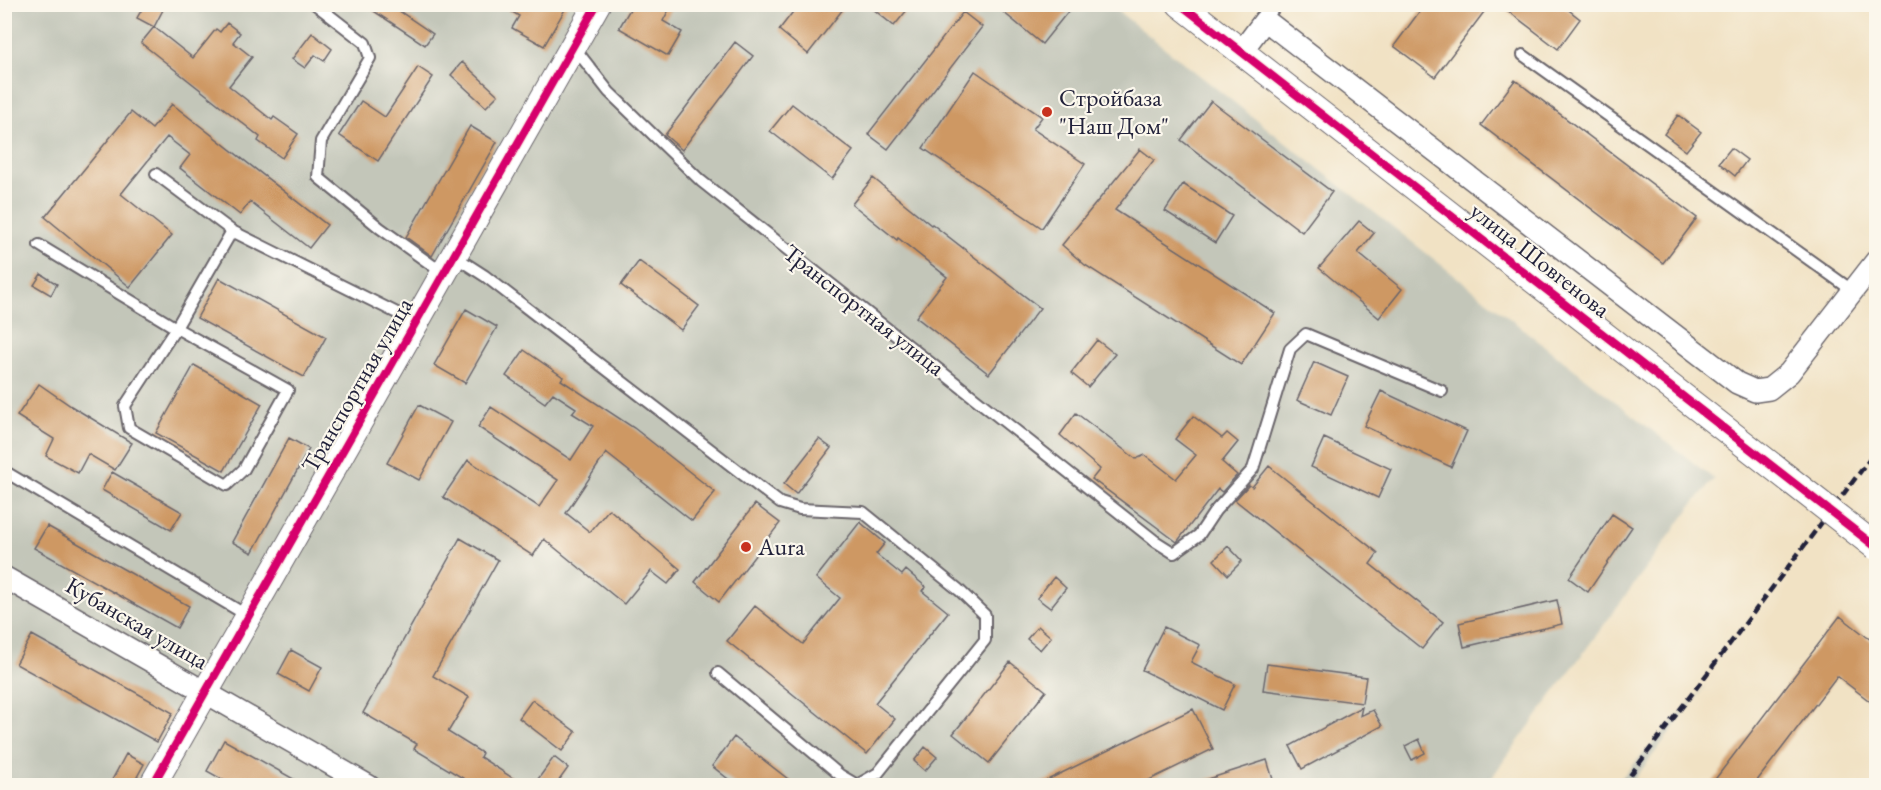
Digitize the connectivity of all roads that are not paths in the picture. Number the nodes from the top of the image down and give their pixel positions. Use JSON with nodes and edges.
{"nodes":[{"id":1,"x":315,"y":4,"type":"edge"},
{"id":2,"x":597,"y":4,"type":"edge"},
{"id":3,"x":1180,"y":4,"type":"edge"},
{"id":4,"x":1271,"y":12,"type":"edge"},
{"id":5,"x":573,"y":46,"type":"junction"},
{"id":6,"x":1241,"y":52,"type":"junction"},
{"id":7,"x":1523,"y":55,"type":"dead end"},
{"id":8,"x":156,"y":174,"type":"dead end"},
{"id":9,"x":232,"y":231,"type":"junction"},
{"id":10,"x":39,"y":245,"type":"dead end"},
{"id":11,"x":1876,"y":261,"type":"edge"},
{"id":12,"x":448,"y":265,"type":"junction"},
{"id":13,"x":1853,"y":291,"type":"junction"},
{"id":14,"x":416,"y":322,"type":"junction"},
{"id":15,"x":176,"y":328,"type":"junction"},
{"id":16,"x":1442,"y":391,"type":"dead end"},
{"id":17,"x":4,"y":471,"type":"edge"},
{"id":18,"x":1876,"y":547,"type":"edge"},
{"id":19,"x":4,"y":577,"type":"edge"},
{"id":20,"x":249,"y":616,"type":"junction"},
{"id":21,"x":718,"y":673,"type":"dead end"},
{"id":22,"x":205,"y":692,"type":"junction"},
{"id":23,"x":152,"y":786,"type":"edge"},
{"id":24,"x":369,"y":786,"type":"edge"}],
"edges":[{"from":1,"to":12,"type":"lane"},
{"from":2,"to":5,"type":"street","name":"Транспортная улица"},
{"from":3,"to":6,"type":"street","name":"улица Шовгенова"},
{"from":4,"to":6,"type":"street"},
{"from":4,"to":13,"type":"street"},
{"from":5,"to":12,"type":"street","name":"Транспортная улица"},
{"from":5,"to":16,"type":"lane","name":"Транспортная улица"},
{"from":6,"to":18,"type":"street","name":"улица Шовгенова","bridge":true},
{"from":7,"to":13,"type":"lane"},
{"from":8,"to":9,"type":"lane"},
{"from":9,"to":14,"type":"lane"},
{"from":9,"to":15,"type":"lane"},
{"from":10,"to":15,"type":"lane"},
{"from":11,"to":13,"type":"street"},
{"from":12,"to":14,"type":"street","name":"Транспортная улица"},
{"from":12,"to":21,"type":"lane"},
{"from":14,"to":20,"type":"street","name":"Транспортная улица"},
{"from":15,"to":15,"type":"lane"},
{"from":17,"to":20,"type":"lane"},
{"from":19,"to":22,"type":"street","name":"Кубанская улица"},
{"from":20,"to":22,"type":"street","name":"Транспортная улица"},
{"from":22,"to":23,"type":"street","name":"Транспортная улица"},
{"from":22,"to":24,"type":"street","name":"Кубанская улица"}]}
